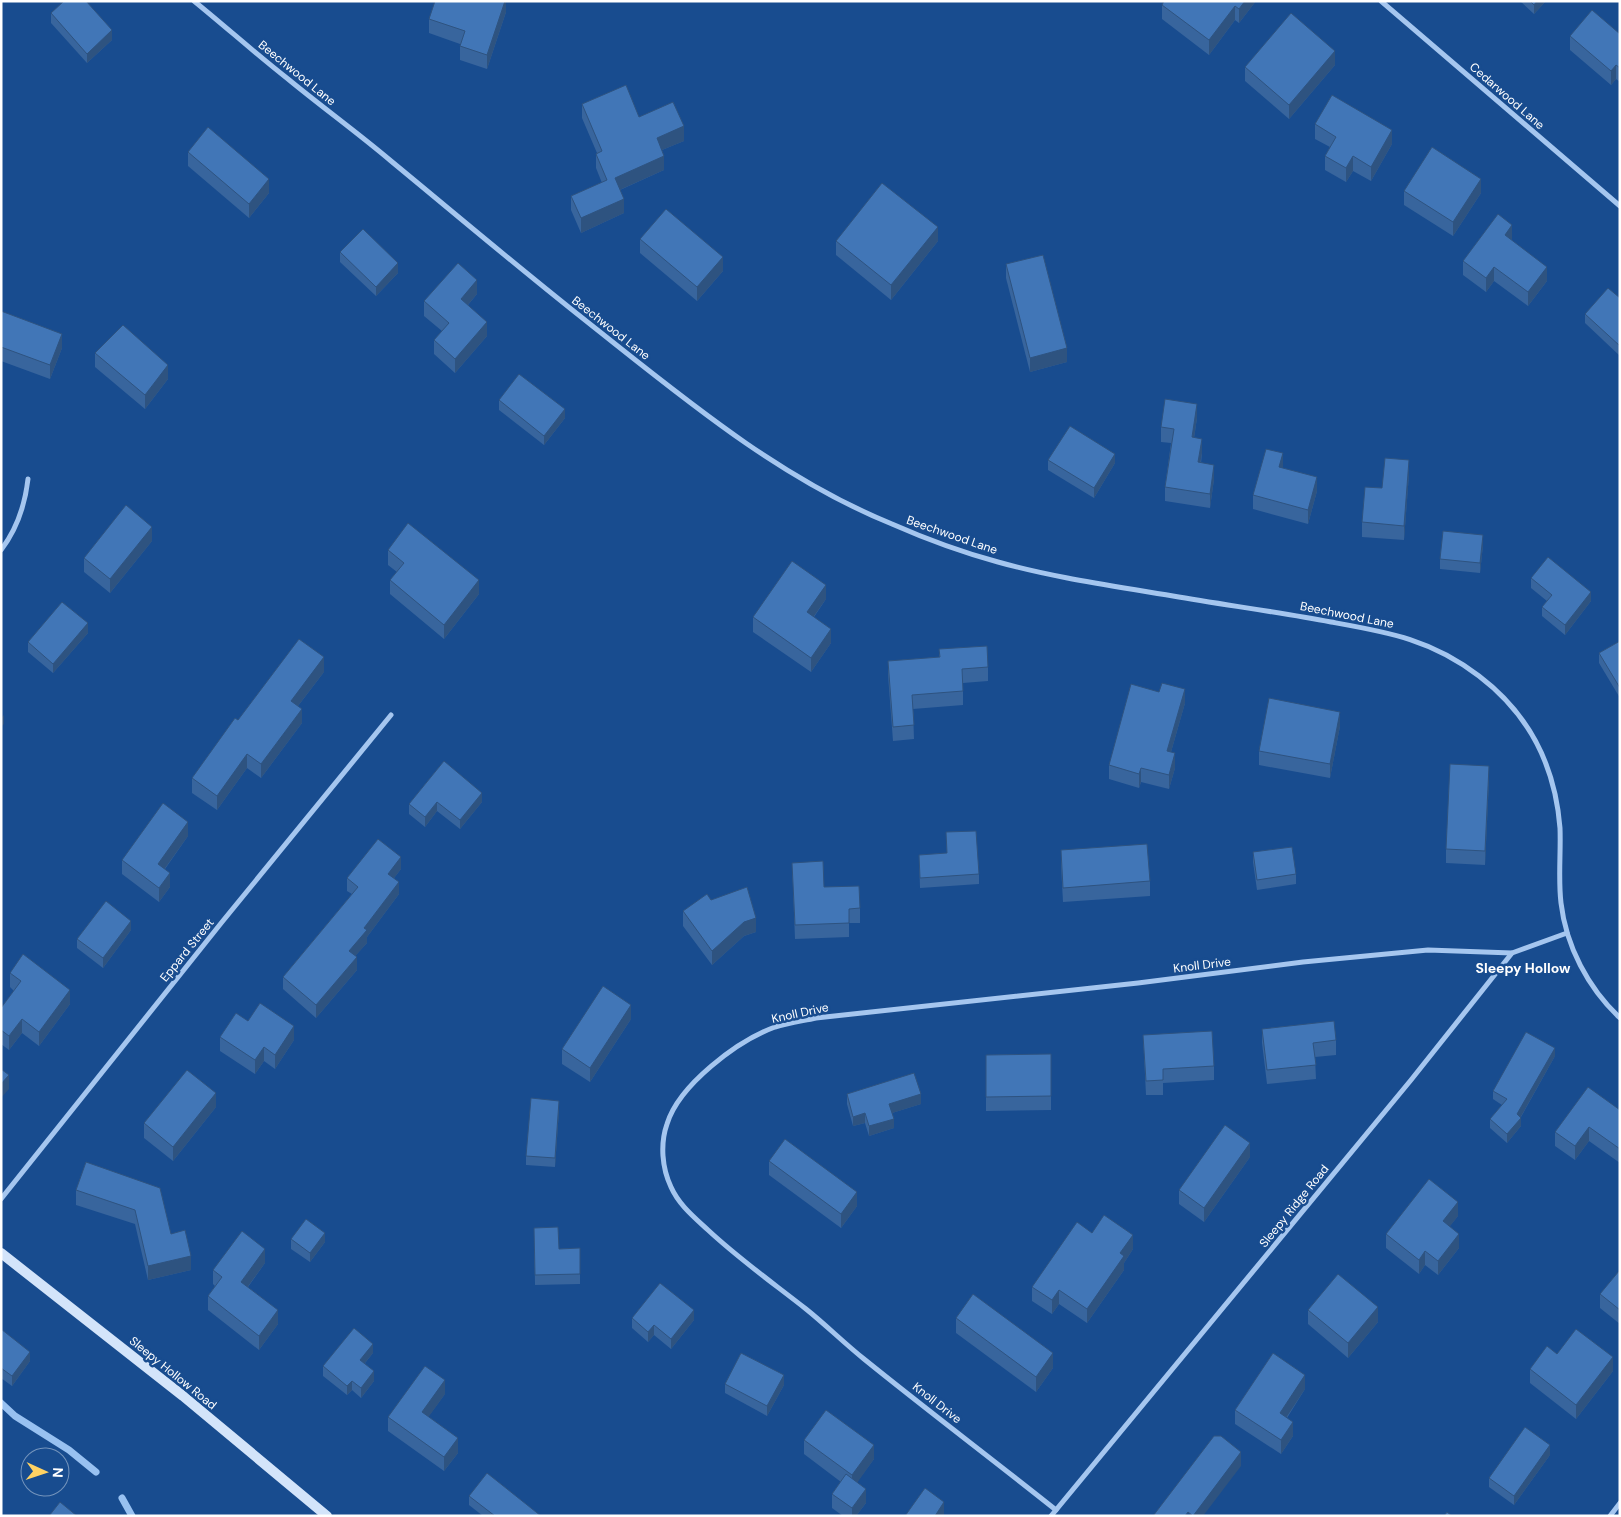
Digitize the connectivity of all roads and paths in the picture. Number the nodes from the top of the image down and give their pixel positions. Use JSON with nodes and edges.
{"nodes":[{"id":1,"x":194,"y":1,"type":"edge"},
{"id":2,"x":1381,"y":1,"type":"edge"},
{"id":3,"x":1620,"y":206,"type":"edge"},
{"id":4,"x":28,"y":479,"type":"dead end"},
{"id":5,"x":1,"y":550,"type":"edge"},
{"id":6,"x":391,"y":715,"type":"dead end"},
{"id":7,"x":1567,"y":933,"type":"junction"},
{"id":8,"x":1512,"y":952,"type":"junction"},
{"id":9,"x":1620,"y":1018,"type":"edge"},
{"id":10,"x":1,"y":1199,"type":"edge"},
{"id":11,"x":1,"y":1253,"type":"edge"},
{"id":12,"x":1620,"y":1503,"type":"edge"},
{"id":13,"x":1056,"y":1510,"type":"junction"},
{"id":14,"x":327,"y":1516,"type":"edge"},
{"id":15,"x":1051,"y":1516,"type":"edge"},
{"id":16,"x":1610,"y":1516,"type":"edge"}],
"edges":[{"from":1,"to":7,"type":"street","name":"Beechwood Lane"},
{"from":2,"to":3,"type":"street","name":"Cedarwood Lane"},
{"from":4,"to":5,"type":"street"},
{"from":6,"to":10,"type":"street","name":"Eppard Street"},
{"from":7,"to":8,"type":"street"},
{"from":7,"to":9,"type":"street","name":"Beechwood Lane"},
{"from":8,"to":13,"type":"street","name":"Sleepy Ridge Road"},
{"from":8,"to":13,"type":"street","name":"Knoll Drive"},
{"from":11,"to":14,"type":"main road","name":"Sleepy Hollow Road"},
{"from":12,"to":16,"type":"street"},
{"from":13,"to":15,"type":"street","name":"Sleepy Ridge Road"}]}
